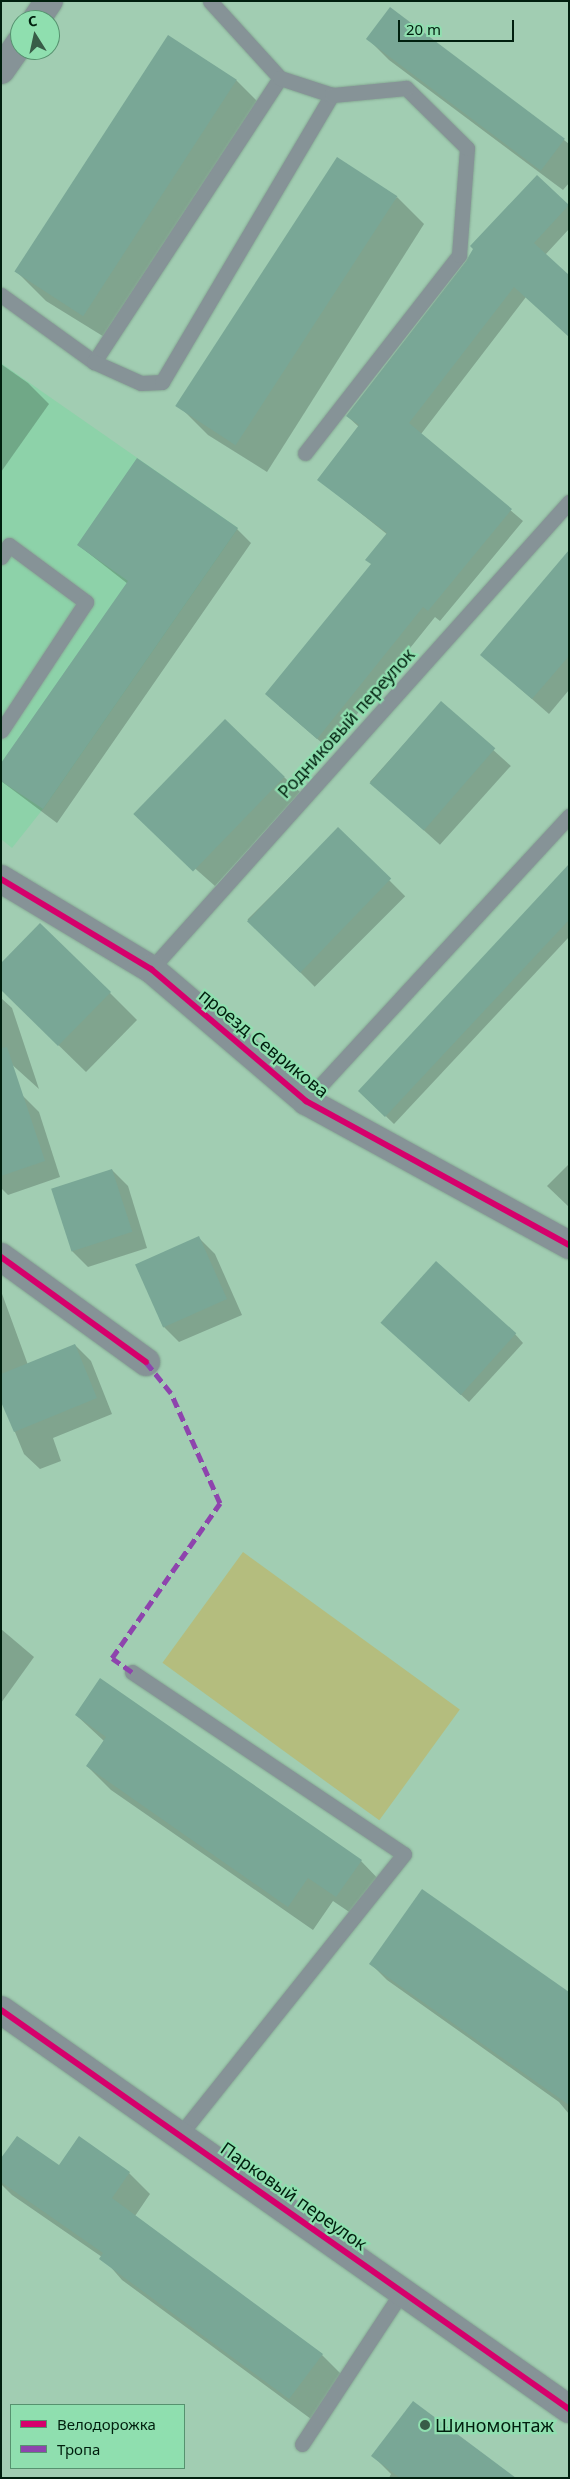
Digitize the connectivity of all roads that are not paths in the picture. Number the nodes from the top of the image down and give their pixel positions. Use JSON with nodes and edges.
{"nodes":[{"id":1,"x":210,"y":1,"type":"edge"},
{"id":2,"x":10,"y":57,"type":"edge"},
{"id":3,"x":1,"y":70,"type":"edge"},
{"id":4,"x":280,"y":78,"type":"junction"},
{"id":5,"x":332,"y":95,"type":"junction"},
{"id":6,"x":1,"y":294,"type":"edge"},
{"id":7,"x":94,"y":362,"type":"junction"},
{"id":8,"x":305,"y":453,"type":"dead end"},
{"id":9,"x":569,"y":502,"type":"edge"},
{"id":10,"x":1,"y":557,"type":"edge"},
{"id":11,"x":1,"y":731,"type":"edge"},
{"id":12,"x":569,"y":816,"type":"edge"},
{"id":13,"x":1,"y":879,"type":"edge"},
{"id":14,"x":152,"y":970,"type":"junction"},
{"id":15,"x":306,"y":1101,"type":"junction"},
{"id":16,"x":569,"y":1245,"type":"edge"},
{"id":17,"x":1,"y":1257,"type":"edge"},
{"id":18,"x":146,"y":1362,"type":"dead end"},
{"id":19,"x":132,"y":1672,"type":"dead end"},
{"id":20,"x":1,"y":2010,"type":"edge"},
{"id":21,"x":180,"y":2135,"type":"junction"},
{"id":22,"x":403,"y":2290,"type":"junction"},
{"id":23,"x":569,"y":2408,"type":"edge"},
{"id":24,"x":302,"y":2444,"type":"dead end"}],
"edges":[{"from":1,"to":4,"type":"lane"},
{"from":2,"to":3,"type":"street"},
{"from":4,"to":5,"type":"lane"},
{"from":4,"to":7,"type":"lane"},
{"from":5,"to":7,"type":"lane"},
{"from":5,"to":8,"type":"lane"},
{"from":6,"to":7,"type":"lane"},
{"from":9,"to":14,"type":"lane","name":"Родниковый переулок"},
{"from":10,"to":11,"type":"lane"},
{"from":12,"to":15,"type":"lane"},
{"from":13,"to":14,"type":"street","name":"проезд Севрикова"},
{"from":14,"to":15,"type":"street","name":"проезд Севрикова"},
{"from":15,"to":16,"type":"street","name":"проезд Севрикова"},
{"from":17,"to":18,"type":"street"},
{"from":19,"to":21,"type":"lane"},
{"from":20,"to":21,"type":"street","name":"Парковый переулок"},
{"from":21,"to":22,"type":"street","name":"Парковый переулок"},
{"from":22,"to":23,"type":"street","name":"Парковый переулок"},
{"from":22,"to":24,"type":"lane"}]}
